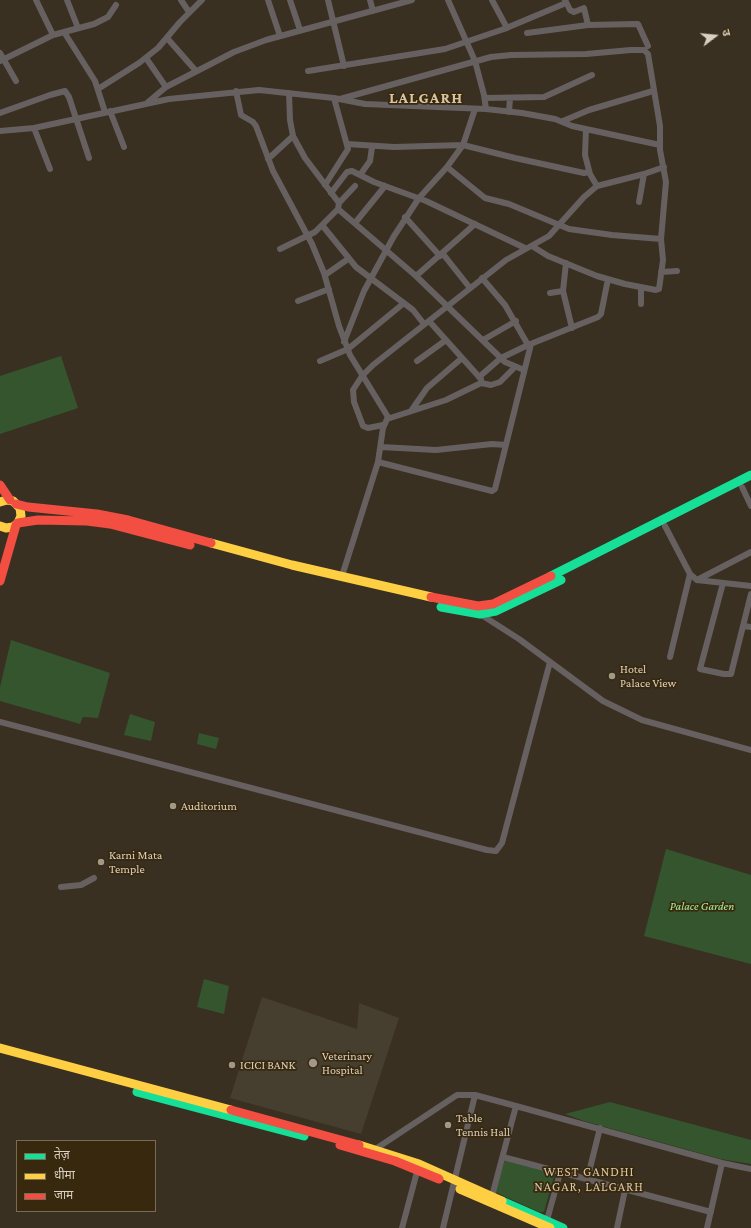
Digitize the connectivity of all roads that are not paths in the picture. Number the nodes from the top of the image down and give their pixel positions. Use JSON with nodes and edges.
{"nodes":[{"id":1,"x":36,"y":0,"type":"edge"},
{"id":2,"x":67,"y":0,"type":"edge"},
{"id":3,"x":181,"y":0,"type":"edge"},
{"id":4,"x":202,"y":0,"type":"edge"},
{"id":5,"x":268,"y":0,"type":"edge"},
{"id":6,"x":290,"y":0,"type":"edge"},
{"id":7,"x":328,"y":0,"type":"edge"},
{"id":8,"x":370,"y":0,"type":"edge"},
{"id":9,"x":412,"y":0,"type":"edge"},
{"id":10,"x":448,"y":0,"type":"edge"},
{"id":11,"x":494,"y":1,"type":"edge"},
{"id":12,"x":565,"y":2,"type":"edge"},
{"id":13,"x":116,"y":5,"type":"dead end"},
{"id":14,"x":373,"y":11,"type":"junction"},
{"id":15,"x":189,"y":12,"type":"junction"},
{"id":16,"x":334,"y":22,"type":"junction"},
{"id":17,"x":588,"y":25,"type":"junction"},
{"id":18,"x":78,"y":28,"type":"junction"},
{"id":19,"x":507,"y":28,"type":"junction"},
{"id":20,"x":300,"y":30,"type":"junction"},
{"id":21,"x":64,"y":32,"type":"junction"},
{"id":22,"x":527,"y":33,"type":"dead end"},
{"id":23,"x":53,"y":34,"type":"junction"},
{"id":24,"x":280,"y":36,"type":"junction"},
{"id":25,"x":167,"y":38,"type":"junction"},
{"id":26,"x":465,"y":41,"type":"junction"},
{"id":27,"x":648,"y":46,"type":"dead end"},
{"id":28,"x":0,"y":53,"type":"edge"},
{"id":29,"x":146,"y":58,"type":"junction"},
{"id":30,"x":2,"y":60,"type":"edge"},
{"id":31,"x":475,"y":61,"type":"junction"},
{"id":32,"x":344,"y":66,"type":"junction"},
{"id":33,"x":196,"y":71,"type":"junction"},
{"id":34,"x":308,"y":71,"type":"dead end"},
{"id":35,"x":592,"y":75,"type":"dead end"},
{"id":36,"x":16,"y":81,"type":"dead end"},
{"id":37,"x":166,"y":87,"type":"junction"},
{"id":38,"x":98,"y":89,"type":"junction"},
{"id":39,"x":236,"y":91,"type":"junction"},
{"id":40,"x":654,"y":91,"type":"junction"},
{"id":41,"x":289,"y":93,"type":"junction"},
{"id":42,"x":337,"y":98,"type":"junction"},
{"id":43,"x":485,"y":98,"type":"junction"},
{"id":44,"x":510,"y":98,"type":"junction"},
{"id":45,"x":146,"y":104,"type":"junction"},
{"id":46,"x":475,"y":109,"type":"junction"},
{"id":47,"x":486,"y":109,"type":"junction"},
{"id":48,"x":108,"y":111,"type":"junction"},
{"id":49,"x":509,"y":112,"type":"junction"},
{"id":50,"x":0,"y":113,"type":"edge"},
{"id":51,"x":76,"y":119,"type":"junction"},
{"id":52,"x":563,"y":122,"type":"junction"},
{"id":53,"x":34,"y":128,"type":"junction"},
{"id":54,"x":586,"y":129,"type":"junction"},
{"id":55,"x":0,"y":130,"type":"edge"},
{"id":56,"x":293,"y":136,"type":"junction"},
{"id":57,"x":347,"y":144,"type":"junction"},
{"id":58,"x":463,"y":144,"type":"junction"},
{"id":59,"x":660,"y":145,"type":"junction"},
{"id":60,"x":124,"y":147,"type":"dead end"},
{"id":61,"x":372,"y":147,"type":"junction"},
{"id":62,"x":89,"y":158,"type":"dead end"},
{"id":63,"x":268,"y":158,"type":"junction"},
{"id":64,"x":447,"y":167,"type":"junction"},
{"id":65,"x":664,"y":167,"type":"junction"},
{"id":66,"x":50,"y":169,"type":"dead end"},
{"id":67,"x":590,"y":172,"type":"junction"},
{"id":68,"x":644,"y":174,"type":"junction"},
{"id":69,"x":360,"y":175,"type":"junction"},
{"id":70,"x":325,"y":184,"type":"junction"},
{"id":71,"x":355,"y":186,"type":"dead end"},
{"id":72,"x":385,"y":186,"type":"junction"},
{"id":73,"x":597,"y":186,"type":"junction"},
{"id":74,"x":331,"y":193,"type":"junction"},
{"id":75,"x":419,"y":198,"type":"junction"},
{"id":76,"x":640,"y":202,"type":"dead end"},
{"id":77,"x":338,"y":206,"type":"junction"},
{"id":78,"x":405,"y":217,"type":"junction"},
{"id":79,"x":355,"y":223,"type":"junction"},
{"id":80,"x":475,"y":224,"type":"junction"},
{"id":81,"x":322,"y":225,"type":"junction"},
{"id":82,"x":560,"y":225,"type":"junction"},
{"id":83,"x":308,"y":237,"type":"junction"},
{"id":84,"x":661,"y":239,"type":"junction"},
{"id":85,"x":528,"y":247,"type":"junction"},
{"id":86,"x":280,"y":249,"type":"dead end"},
{"id":87,"x":386,"y":251,"type":"junction"},
{"id":88,"x":441,"y":255,"type":"junction"},
{"id":89,"x":348,"y":259,"type":"junction"},
{"id":90,"x":566,"y":263,"type":"junction"},
{"id":91,"x":677,"y":270,"type":"dead end"},
{"id":92,"x":661,"y":272,"type":"junction"},
{"id":93,"x":325,"y":275,"type":"junction"},
{"id":94,"x":416,"y":276,"type":"junction"},
{"id":95,"x":371,"y":278,"type":"junction"},
{"id":96,"x":482,"y":278,"type":"junction"},
{"id":97,"x":608,"y":279,"type":"junction"},
{"id":98,"x":641,"y":287,"type":"junction"},
{"id":99,"x":470,"y":288,"type":"junction"},
{"id":100,"x":329,"y":289,"type":"junction"},
{"id":101,"x":656,"y":290,"type":"junction"},
{"id":102,"x":562,"y":291,"type":"junction"},
{"id":103,"x":550,"y":293,"type":"dead end"},
{"id":104,"x":664,"y":294,"type":"dead end"},
{"id":105,"x":298,"y":301,"type":"dead end"},
{"id":106,"x":404,"y":303,"type":"junction"},
{"id":107,"x":641,"y":304,"type":"dead end"},
{"id":108,"x":448,"y":306,"type":"junction"},
{"id":109,"x":516,"y":321,"type":"junction"},
{"id":110,"x":426,"y":323,"type":"junction"},
{"id":111,"x":572,"y":328,"type":"junction"},
{"id":112,"x":446,"y":340,"type":"junction"},
{"id":113,"x":483,"y":340,"type":"junction"},
{"id":114,"x":344,"y":342,"type":"junction"},
{"id":115,"x":530,"y":344,"type":"junction"},
{"id":116,"x":348,"y":349,"type":"junction"},
{"id":117,"x":462,"y":358,"type":"junction"},
{"id":118,"x":501,"y":358,"type":"junction"},
{"id":119,"x":320,"y":361,"type":"dead end"},
{"id":120,"x":417,"y":361,"type":"dead end"},
{"id":121,"x":515,"y":367,"type":"junction"},
{"id":122,"x":524,"y":370,"type":"junction"},
{"id":123,"x":362,"y":376,"type":"junction"},
{"id":124,"x":479,"y":376,"type":"junction"},
{"id":125,"x":481,"y":384,"type":"junction"},
{"id":126,"x":411,"y":411,"type":"junction"},
{"id":127,"x":385,"y":422,"type":"junction"},
{"id":128,"x":506,"y":445,"type":"junction"},
{"id":129,"x":381,"y":447,"type":"junction"},
{"id":130,"x":378,"y":462,"type":"junction"},
{"id":131,"x":751,"y":475,"type":"edge"},
{"id":132,"x":751,"y":482,"type":"edge"},
{"id":133,"x":0,"y":485,"type":"edge"},
{"id":134,"x":742,"y":487,"type":"junction"},
{"id":135,"x":0,"y":502,"type":"edge"},
{"id":136,"x":13,"y":502,"type":"junction"},
{"id":137,"x":751,"y":506,"type":"edge"},
{"id":138,"x":17,"y":524,"type":"junction"},
{"id":139,"x":0,"y":526,"type":"edge"},
{"id":140,"x":665,"y":526,"type":"junction"},
{"id":141,"x":751,"y":552,"type":"edge"},
{"id":142,"x":690,"y":574,"type":"junction"},
{"id":143,"x":342,"y":576,"type":"junction"},
{"id":144,"x":697,"y":580,"type":"junction"},
{"id":145,"x":0,"y":581,"type":"edge"},
{"id":146,"x":724,"y":583,"type":"junction"},
{"id":147,"x":751,"y":586,"type":"edge"},
{"id":148,"x":751,"y":594,"type":"edge"},
{"id":149,"x":480,"y":614,"type":"junction"},
{"id":150,"x":743,"y":626,"type":"junction"},
{"id":151,"x":751,"y":627,"type":"edge"},
{"id":152,"x":670,"y":657,"type":"dead end"},
{"id":153,"x":550,"y":662,"type":"junction"},
{"id":154,"x":0,"y":722,"type":"edge"},
{"id":155,"x":751,"y":750,"type":"edge"},
{"id":156,"x":94,"y":878,"type":"dead end"},
{"id":157,"x":61,"y":887,"type":"dead end"},
{"id":158,"x":0,"y":1048,"type":"edge"},
{"id":159,"x":0,"y":1054,"type":"edge"},
{"id":160,"x":475,"y":1095,"type":"junction"},
{"id":161,"x":516,"y":1106,"type":"junction"},
{"id":162,"x":600,"y":1128,"type":"junction"},
{"id":163,"x":373,"y":1151,"type":"junction"},
{"id":164,"x":503,"y":1156,"type":"junction"},
{"id":165,"x":722,"y":1163,"type":"junction"},
{"id":166,"x":418,"y":1167,"type":"junction"},
{"id":167,"x":751,"y":1168,"type":"edge"},
{"id":168,"x":560,"y":1173,"type":"junction"},
{"id":169,"x":587,"y":1180,"type":"junction"},
{"id":170,"x":453,"y":1182,"type":"junction"},
{"id":171,"x":626,"y":1190,"type":"junction"},
{"id":172,"x":492,"y":1196,"type":"junction"},
{"id":173,"x":711,"y":1212,"type":"junction"},
{"id":174,"x":549,"y":1224,"type":"edge"},
{"id":175,"x":402,"y":1228,"type":"edge"},
{"id":176,"x":443,"y":1228,"type":"edge"},
{"id":177,"x":564,"y":1228,"type":"edge"},
{"id":178,"x":616,"y":1228,"type":"edge"},
{"id":179,"x":707,"y":1228,"type":"edge"}],
"edges":[{"from":1,"to":23,"type":"street"},
{"from":2,"to":18,"type":"street"},
{"from":3,"to":15,"type":"street"},
{"from":4,"to":15,"type":"street"},
{"from":5,"to":24,"type":"street"},
{"from":6,"to":20,"type":"street"},
{"from":7,"to":16,"type":"street"},
{"from":8,"to":14,"type":"street"},
{"from":9,"to":14,"type":"street"},
{"from":10,"to":26,"type":"street"},
{"from":11,"to":19,"type":"street"},
{"from":12,"to":17,"type":"street"},
{"from":12,"to":19,"type":"street"},
{"from":13,"to":18,"type":"street"},
{"from":14,"to":16,"type":"street"},
{"from":15,"to":25,"type":"street"},
{"from":16,"to":20,"type":"street"},
{"from":16,"to":32,"type":"street"},
{"from":17,"to":22,"type":"street"},
{"from":17,"to":27,"type":"street"},
{"from":18,"to":21,"type":"street"},
{"from":19,"to":26,"type":"street"},
{"from":20,"to":24,"type":"street"},
{"from":21,"to":23,"type":"street"},
{"from":21,"to":38,"type":"street"},
{"from":23,"to":30,"type":"street"},
{"from":24,"to":33,"type":"street"},
{"from":25,"to":29,"type":"street"},
{"from":25,"to":33,"type":"street"},
{"from":26,"to":31,"type":"street"},
{"from":26,"to":32,"type":"street"},
{"from":28,"to":30,"type":"street"},
{"from":29,"to":37,"type":"street"},
{"from":29,"to":38,"type":"street"},
{"from":30,"to":36,"type":"street"},
{"from":31,"to":40,"type":"street"},
{"from":31,"to":42,"type":"street"},
{"from":31,"to":43,"type":"street"},
{"from":32,"to":34,"type":"street"},
{"from":33,"to":37,"type":"street"},
{"from":35,"to":44,"type":"street"},
{"from":37,"to":45,"type":"street"},
{"from":38,"to":48,"type":"street"},
{"from":39,"to":41,"type":"street"},
{"from":39,"to":45,"type":"street"},
{"from":39,"to":63,"type":"street"},
{"from":40,"to":52,"type":"street"},
{"from":40,"to":59,"type":"street"},
{"from":41,"to":42,"type":"street"},
{"from":41,"to":56,"type":"street"},
{"from":42,"to":46,"type":"street"},
{"from":42,"to":57,"type":"street"},
{"from":43,"to":44,"type":"street"},
{"from":43,"to":47,"type":"street"},
{"from":44,"to":49,"type":"street"},
{"from":45,"to":48,"type":"street"},
{"from":46,"to":47,"type":"street"},
{"from":46,"to":58,"type":"street"},
{"from":47,"to":49,"type":"street"},
{"from":48,"to":51,"type":"street"},
{"from":48,"to":60,"type":"street"},
{"from":49,"to":52,"type":"street"},
{"from":50,"to":51,"type":"street"},
{"from":51,"to":53,"type":"street"},
{"from":51,"to":62,"type":"street"},
{"from":52,"to":54,"type":"street"},
{"from":53,"to":55,"type":"street"},
{"from":53,"to":66,"type":"street"},
{"from":54,"to":59,"type":"street"},
{"from":54,"to":67,"type":"street"},
{"from":56,"to":63,"type":"street"},
{"from":56,"to":70,"type":"street"},
{"from":57,"to":61,"type":"street"},
{"from":57,"to":70,"type":"street"},
{"from":58,"to":61,"type":"street"},
{"from":58,"to":64,"type":"street"},
{"from":58,"to":67,"type":"street"},
{"from":59,"to":65,"type":"street"},
{"from":61,"to":69,"type":"street"},
{"from":63,"to":83,"type":"street"},
{"from":64,"to":75,"type":"street"},
{"from":64,"to":82,"type":"street"},
{"from":65,"to":68,"type":"street"},
{"from":65,"to":84,"type":"street"},
{"from":67,"to":73,"type":"street"},
{"from":68,"to":73,"type":"street"},
{"from":68,"to":76,"type":"street"},
{"from":69,"to":72,"type":"street"},
{"from":69,"to":74,"type":"street"},
{"from":70,"to":74,"type":"street"},
{"from":71,"to":77,"type":"street"},
{"from":72,"to":75,"type":"street"},
{"from":72,"to":79,"type":"street"},
{"from":73,"to":82,"type":"street"},
{"from":74,"to":77,"type":"street"},
{"from":75,"to":78,"type":"street"},
{"from":75,"to":80,"type":"street"},
{"from":77,"to":79,"type":"street"},
{"from":77,"to":81,"type":"street"},
{"from":78,"to":87,"type":"street"},
{"from":78,"to":88,"type":"street"},
{"from":79,"to":87,"type":"street"},
{"from":80,"to":85,"type":"street"},
{"from":80,"to":88,"type":"street"},
{"from":81,"to":83,"type":"street"},
{"from":81,"to":89,"type":"street"},
{"from":82,"to":84,"type":"street"},
{"from":82,"to":85,"type":"street"},
{"from":83,"to":86,"type":"street"},
{"from":83,"to":93,"type":"street"},
{"from":84,"to":92,"type":"street"},
{"from":85,"to":90,"type":"street"},
{"from":85,"to":96,"type":"street"},
{"from":87,"to":94,"type":"street"},
{"from":87,"to":95,"type":"street"},
{"from":88,"to":94,"type":"street"},
{"from":88,"to":99,"type":"street"},
{"from":89,"to":93,"type":"street"},
{"from":89,"to":95,"type":"street"},
{"from":90,"to":97,"type":"street"},
{"from":90,"to":102,"type":"street"},
{"from":91,"to":92,"type":"street"},
{"from":92,"to":101,"type":"street"},
{"from":93,"to":100,"type":"street"},
{"from":94,"to":108,"type":"street"},
{"from":95,"to":106,"type":"street"},
{"from":95,"to":114,"type":"street"},
{"from":96,"to":99,"type":"street"},
{"from":96,"to":109,"type":"street"},
{"from":97,"to":98,"type":"street"},
{"from":97,"to":111,"type":"street"},
{"from":98,"to":101,"type":"street"},
{"from":98,"to":107,"type":"street"},
{"from":99,"to":108,"type":"street"},
{"from":100,"to":105,"type":"street"},
{"from":100,"to":114,"type":"street"},
{"from":101,"to":104,"type":"street"},
{"from":102,"to":103,"type":"street"},
{"from":102,"to":111,"type":"street"},
{"from":106,"to":110,"type":"street"},
{"from":106,"to":116,"type":"street"},
{"from":108,"to":110,"type":"street"},
{"from":108,"to":113,"type":"street"},
{"from":109,"to":113,"type":"street"},
{"from":109,"to":115,"type":"street"},
{"from":110,"to":112,"type":"street"},
{"from":110,"to":123,"type":"street"},
{"from":111,"to":115,"type":"street"},
{"from":112,"to":117,"type":"street"},
{"from":112,"to":120,"type":"street"},
{"from":113,"to":118,"type":"street"},
{"from":114,"to":116,"type":"street"},
{"from":115,"to":118,"type":"street"},
{"from":115,"to":122,"type":"street"},
{"from":116,"to":119,"type":"street"},
{"from":116,"to":123,"type":"street"},
{"from":117,"to":124,"type":"street"},
{"from":117,"to":126,"type":"street"},
{"from":118,"to":121,"type":"street"},
{"from":118,"to":124,"type":"street"},
{"from":121,"to":122,"type":"street"},
{"from":121,"to":125,"type":"street"},
{"from":122,"to":128,"type":"street"},
{"from":123,"to":127,"type":"street"},
{"from":123,"to":127,"type":"street"},
{"from":124,"to":125,"type":"street"},
{"from":125,"to":126,"type":"street"},
{"from":126,"to":127,"type":"street"},
{"from":127,"to":129,"type":"street"},
{"from":128,"to":129,"type":"street"},
{"from":128,"to":130,"type":"street"},
{"from":129,"to":130,"type":"street"},
{"from":130,"to":143,"type":"street"},
{"from":131,"to":143,"type":"main road"},
{"from":132,"to":134,"type":"main road"},
{"from":133,"to":136,"type":"main road"},
{"from":134,"to":137,"type":"street"},
{"from":134,"to":140,"type":"main road"},
{"from":135,"to":136,"type":"main road"},
{"from":136,"to":138,"type":"main road"},
{"from":136,"to":143,"type":"main road"},
{"from":138,"to":139,"type":"main road"},
{"from":138,"to":145,"type":"main road"},
{"from":138,"to":149,"type":"main road"},
{"from":140,"to":142,"type":"street"},
{"from":140,"to":149,"type":"main road"},
{"from":141,"to":144,"type":"street"},
{"from":142,"to":144,"type":"street"},
{"from":142,"to":152,"type":"street"},
{"from":144,"to":146,"type":"street"},
{"from":146,"to":147,"type":"street"},
{"from":146,"to":150,"type":"street"},
{"from":148,"to":150,"type":"street"},
{"from":149,"to":153,"type":"street"},
{"from":150,"to":151,"type":"street"},
{"from":153,"to":154,"type":"street"},
{"from":153,"to":155,"type":"street"},
{"from":156,"to":157,"type":"street"},
{"from":158,"to":163,"type":"main road"},
{"from":159,"to":163,"type":"main road"},
{"from":160,"to":161,"type":"street"},
{"from":160,"to":163,"type":"street"},
{"from":160,"to":170,"type":"street"},
{"from":161,"to":162,"type":"street"},
{"from":161,"to":164,"type":"street"},
{"from":162,"to":165,"type":"street"},
{"from":162,"to":169,"type":"street"},
{"from":163,"to":166,"type":"main road"},
{"from":164,"to":168,"type":"street"},
{"from":164,"to":172,"type":"street"},
{"from":165,"to":167,"type":"street"},
{"from":165,"to":173,"type":"street"},
{"from":166,"to":170,"type":"main road"},
{"from":166,"to":175,"type":"street"},
{"from":168,"to":169,"type":"street"},
{"from":168,"to":174,"type":"street"},
{"from":169,"to":171,"type":"street"},
{"from":170,"to":172,"type":"main road"},
{"from":170,"to":174,"type":"main road"},
{"from":170,"to":176,"type":"street"},
{"from":171,"to":173,"type":"street"},
{"from":171,"to":178,"type":"street"},
{"from":172,"to":174,"type":"main road"},
{"from":173,"to":179,"type":"street"},
{"from":174,"to":177,"type":"main road"}]}
